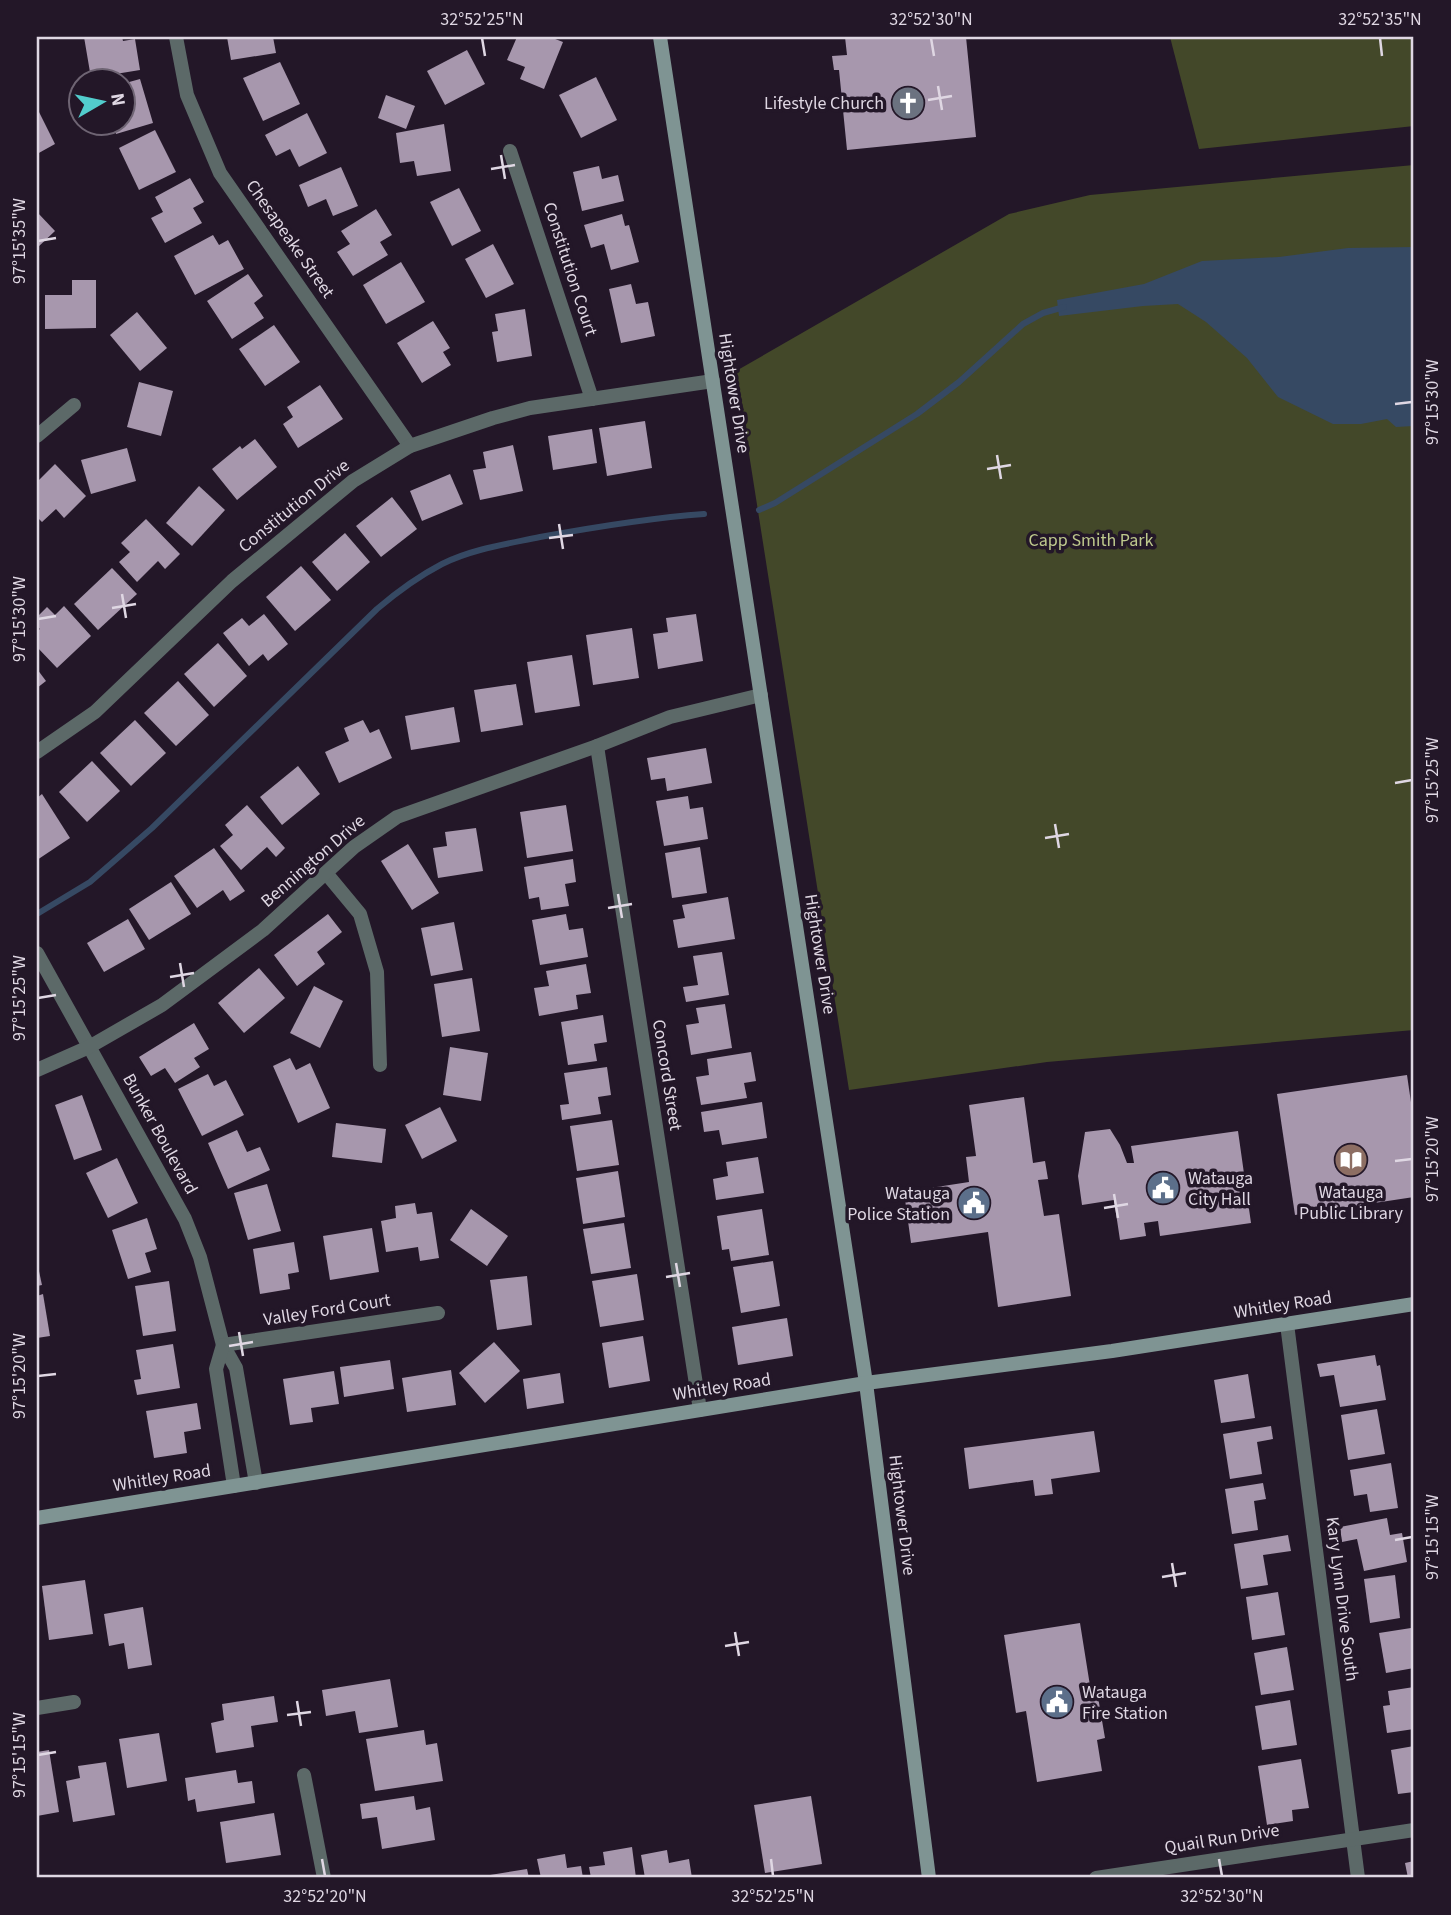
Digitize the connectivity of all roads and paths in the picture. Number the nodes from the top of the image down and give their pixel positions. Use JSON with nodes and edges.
{"nodes":[{"id":1,"x":176,"y":37,"type":"edge"},
{"id":2,"x":660,"y":37,"type":"edge"},
{"id":3,"x":510,"y":151,"type":"dead end"},
{"id":4,"x":713,"y":381,"type":"junction"},
{"id":5,"x":592,"y":399,"type":"junction"},
{"id":6,"x":74,"y":405,"type":"dead end"},
{"id":7,"x":37,"y":436,"type":"edge"},
{"id":8,"x":410,"y":446,"type":"junction"},
{"id":9,"x":761,"y":695,"type":"junction"},
{"id":10,"x":597,"y":746,"type":"junction"},
{"id":11,"x":37,"y":752,"type":"edge"},
{"id":12,"x":326,"y":873,"type":"junction"},
{"id":13,"x":37,"y":953,"type":"edge"},
{"id":14,"x":89,"y":1046,"type":"junction"},
{"id":15,"x":380,"y":1065,"type":"dead end"},
{"id":16,"x":37,"y":1070,"type":"edge"},
{"id":17,"x":1414,"y":1304,"type":"edge"},
{"id":18,"x":438,"y":1313,"type":"dead end"},
{"id":19,"x":1287,"y":1324,"type":"junction"},
{"id":20,"x":223,"y":1345,"type":"junction"},
{"id":21,"x":866,"y":1383,"type":"junction"},
{"id":22,"x":700,"y":1410,"type":"junction"},
{"id":23,"x":256,"y":1483,"type":"junction"},
{"id":24,"x":234,"y":1486,"type":"junction"},
{"id":25,"x":37,"y":1518,"type":"edge"},
{"id":26,"x":74,"y":1702,"type":"dead end"},
{"id":27,"x":37,"y":1708,"type":"edge"},
{"id":28,"x":304,"y":1775,"type":"dead end"},
{"id":29,"x":1414,"y":1829,"type":"edge"},
{"id":30,"x":1353,"y":1839,"type":"junction"},
{"id":31,"x":1126,"y":1876,"type":"edge"},
{"id":32,"x":324,"y":1878,"type":"edge"},
{"id":33,"x":929,"y":1878,"type":"edge"},
{"id":34,"x":1096,"y":1878,"type":"edge"},
{"id":35,"x":1358,"y":1878,"type":"edge"}],
"edges":[{"from":1,"to":8,"type":"street","name":"Chesapeake Street"},
{"from":2,"to":4,"type":"main road","name":"Hightower Drive"},
{"from":3,"to":5,"type":"street","name":"Constitution Court"},
{"from":4,"to":5,"type":"street","name":"Constitution Drive"},
{"from":4,"to":9,"type":"main road","name":"Hightower Drive"},
{"from":5,"to":8,"type":"street","name":"Constitution Drive"},
{"from":6,"to":7,"type":"street"},
{"from":8,"to":11,"type":"street","name":"Constitution Drive"},
{"from":9,"to":10,"type":"street","name":"Bennington Drive"},
{"from":9,"to":21,"type":"main road","name":"Hightower Drive"},
{"from":10,"to":12,"type":"street","name":"Bennington Drive"},
{"from":10,"to":22,"type":"street","name":"Concord Street"},
{"from":12,"to":14,"type":"street","name":"Bennington Drive"},
{"from":12,"to":15,"type":"street"},
{"from":13,"to":14,"type":"street","name":"Bunker Boulevard"},
{"from":14,"to":16,"type":"street","name":"Bennington Drive"},
{"from":14,"to":20,"type":"street","name":"Bunker Boulevard"},
{"from":17,"to":19,"type":"main road","name":"Whitley Road"},
{"from":18,"to":20,"type":"street","name":"Valley Ford Court"},
{"from":19,"to":21,"type":"main road","name":"Whitley Road"},
{"from":19,"to":30,"type":"street","name":"Kary Lynn Drive South"},
{"from":20,"to":23,"type":"street","name":"Bunker Boulevard"},
{"from":20,"to":24,"type":"street","name":"Bunker Boulevard"},
{"from":21,"to":22,"type":"main road","name":"Whitley Road"},
{"from":21,"to":33,"type":"main road","name":"Hightower Drive"},
{"from":22,"to":23,"type":"main road","name":"Whitley Road"},
{"from":23,"to":24,"type":"main road","name":"Whitley Road"},
{"from":24,"to":25,"type":"main road","name":"Whitley Road"},
{"from":26,"to":27,"type":"street"},
{"from":28,"to":32,"type":"street"},
{"from":29,"to":30,"type":"street","name":"Quail Run Drive"},
{"from":30,"to":31,"type":"street","name":"Quail Run Drive"},
{"from":30,"to":35,"type":"street","name":"Kary Lynn Drive South"},
{"from":31,"to":34,"type":"street","name":"Quail Run Drive"}]}
